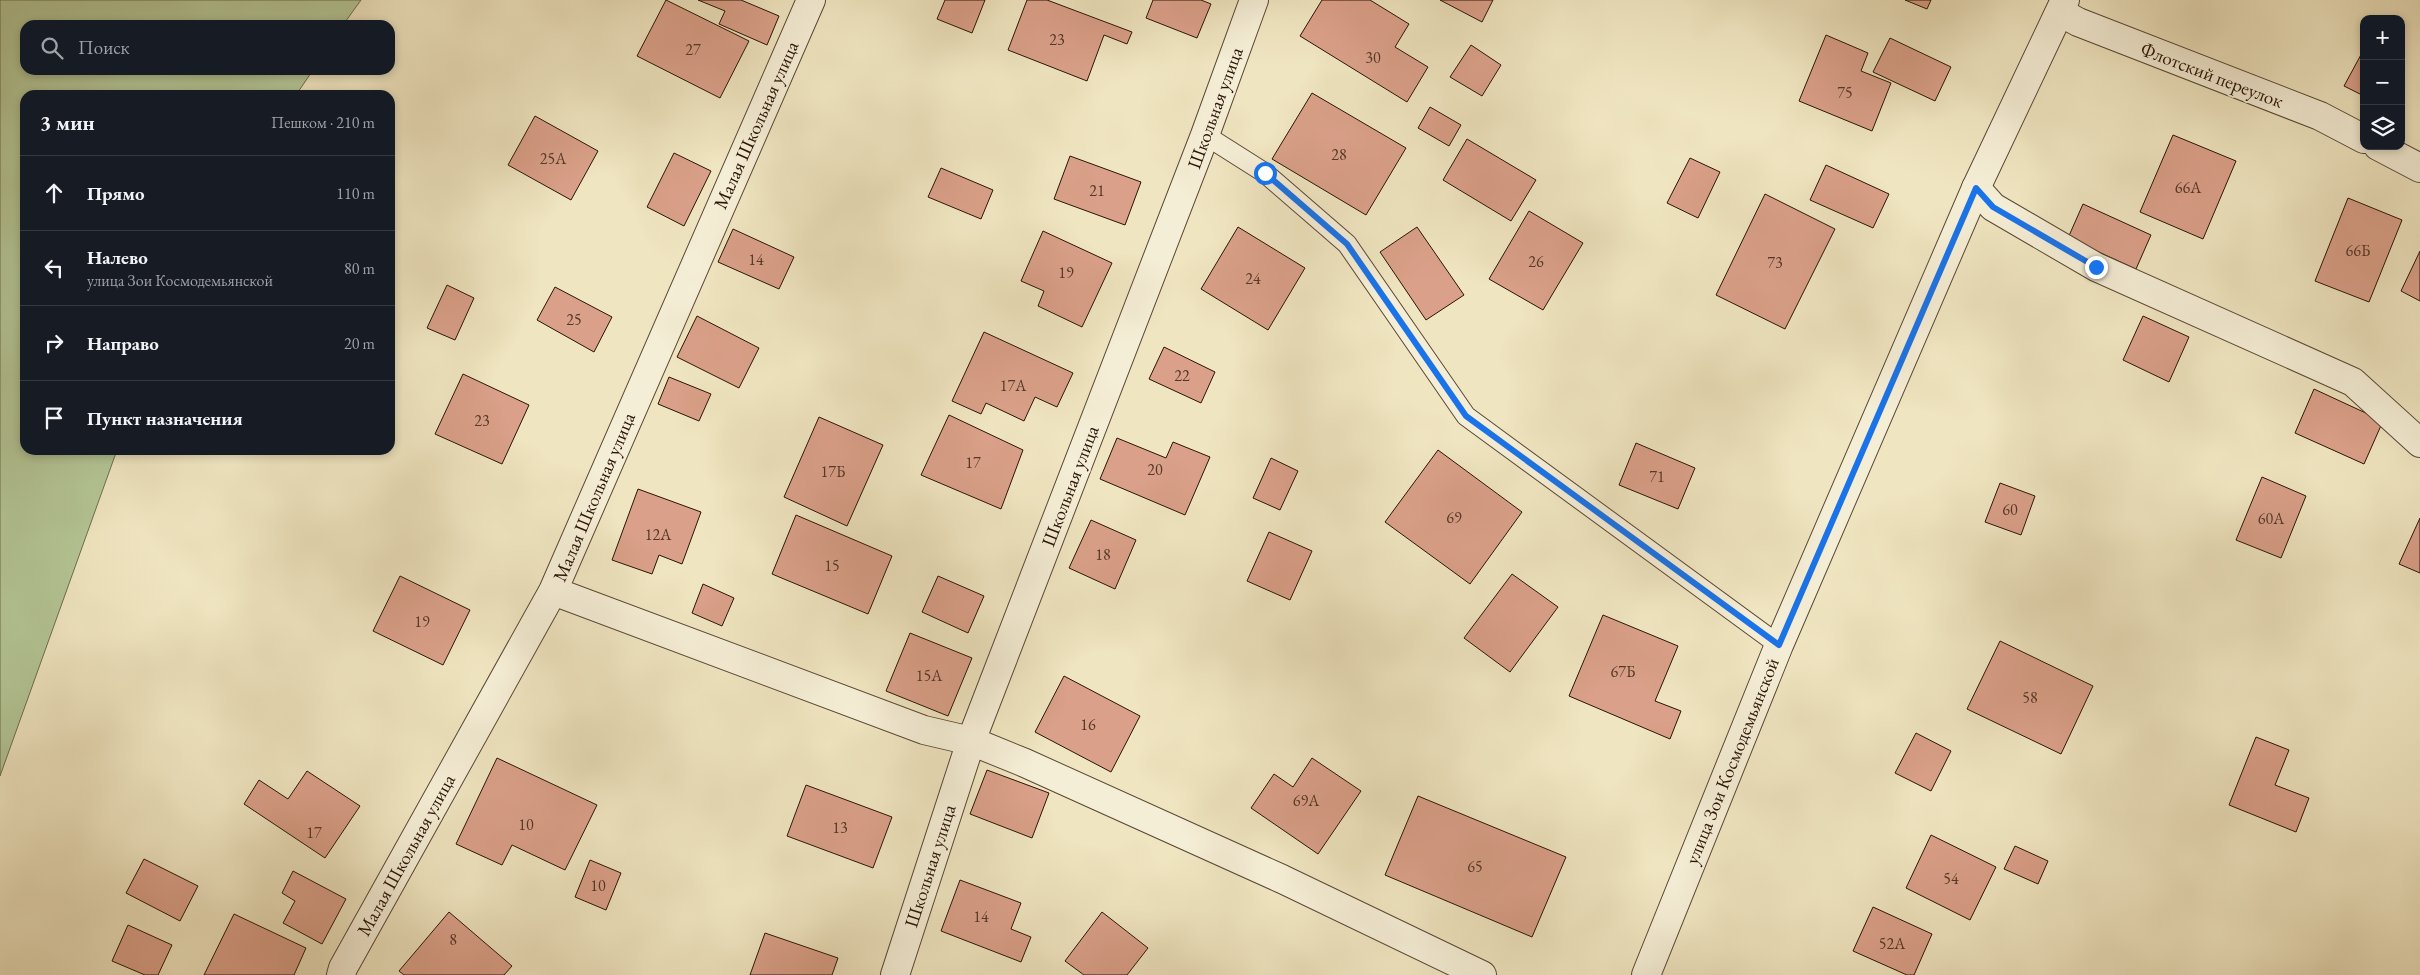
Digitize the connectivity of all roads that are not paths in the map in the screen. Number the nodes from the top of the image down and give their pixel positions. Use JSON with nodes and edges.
{"nodes":[{"id":1,"x":811,"y":0,"type":"edge"},
{"id":2,"x":1254,"y":0,"type":"edge"},
{"id":3,"x":2063,"y":6,"type":"edge"},
{"id":4,"x":1205,"y":135,"type":"junction"},
{"id":5,"x":2360,"y":137,"type":"edge"},
{"id":6,"x":2386,"y":150,"type":"edge"},
{"id":7,"x":2420,"y":168,"type":"edge"},
{"id":8,"x":1976,"y":188,"type":"junction"},
{"id":9,"x":2420,"y":443,"type":"edge"},
{"id":10,"x":554,"y":591,"type":"junction"},
{"id":11,"x":1779,"y":645,"type":"junction"},
{"id":12,"x":971,"y":741,"type":"junction"},
{"id":13,"x":341,"y":975,"type":"edge"},
{"id":14,"x":895,"y":975,"type":"edge"},
{"id":15,"x":1482,"y":975,"type":"edge"},
{"id":16,"x":1646,"y":975,"type":"edge"}],
"edges":[{"from":1,"to":10,"type":"street","name":"Малая Школьная улица"},
{"from":2,"to":4,"type":"street","name":"Школьная улица"},
{"from":3,"to":5,"type":"street","name":"Флотский переулок"},
{"from":3,"to":8,"type":"street","name":"улица Зои Космодемьянской"},
{"from":4,"to":11,"type":"lane"},
{"from":4,"to":12,"type":"street","name":"Школьная улица"},
{"from":6,"to":7,"type":"street"},
{"from":8,"to":9,"type":"street"},
{"from":8,"to":11,"type":"street","name":"улица Зои Космодемьянской"},
{"from":10,"to":12,"type":"street"},
{"from":10,"to":13,"type":"street","name":"Малая Школьная улица"},
{"from":11,"to":16,"type":"street","name":"улица Зои Космодемьянской"},
{"from":12,"to":14,"type":"street","name":"Школьная улица"},
{"from":12,"to":15,"type":"street"}]}
